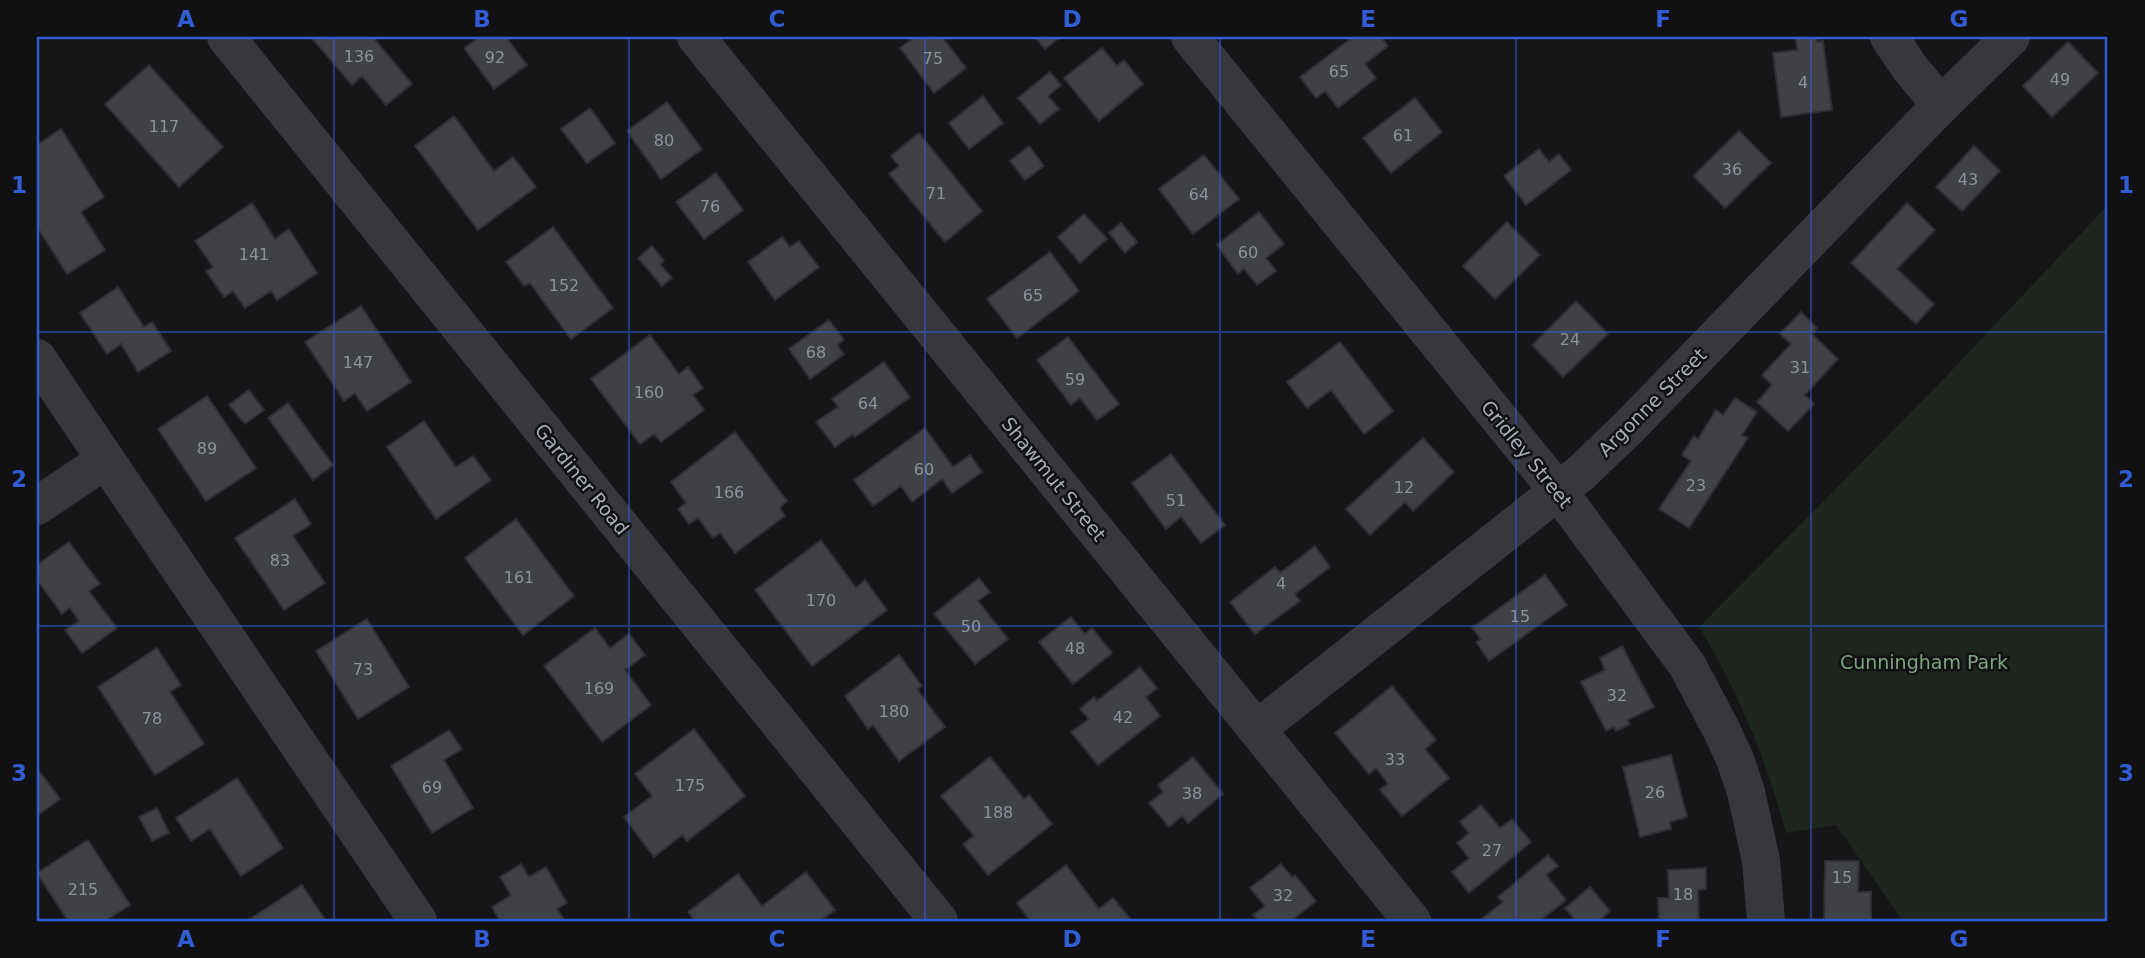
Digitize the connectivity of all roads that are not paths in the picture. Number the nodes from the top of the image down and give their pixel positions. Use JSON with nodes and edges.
{"nodes":[{"id":1,"x":226,"y":37,"type":"edge"},
{"id":2,"x":696,"y":37,"type":"edge"},
{"id":3,"x":1190,"y":37,"type":"edge"},
{"id":4,"x":1889,"y":37,"type":"edge"},
{"id":5,"x":2011,"y":37,"type":"edge"},
{"id":6,"x":1941,"y":105,"type":"junction"},
{"id":7,"x":37,"y":358,"type":"edge"},
{"id":8,"x":104,"y":461,"type":"junction"},
{"id":9,"x":1559,"y":492,"type":"junction"},
{"id":10,"x":37,"y":506,"type":"edge"},
{"id":11,"x":1257,"y":729,"type":"junction"},
{"id":12,"x":418,"y":921,"type":"edge"},
{"id":13,"x":939,"y":921,"type":"edge"},
{"id":14,"x":1412,"y":921,"type":"edge"},
{"id":15,"x":1766,"y":921,"type":"edge"}],
"edges":[{"from":1,"to":13,"type":"street","name":"Gardiner Road"},
{"from":2,"to":11,"type":"street","name":"Shawmut Street"},
{"from":3,"to":9,"type":"street","name":"Gridley Street"},
{"from":4,"to":6,"type":"street"},
{"from":5,"to":6,"type":"street","name":"Argonne Street"},
{"from":6,"to":9,"type":"street","name":"Argonne Street"},
{"from":7,"to":8,"type":"street"},
{"from":8,"to":10,"type":"street"},
{"from":8,"to":12,"type":"street"},
{"from":9,"to":11,"type":"street","name":"Argonne Street"},
{"from":9,"to":15,"type":"street","name":"Gridley Street"},
{"from":11,"to":14,"type":"street","name":"Shawmut Street"}]}
